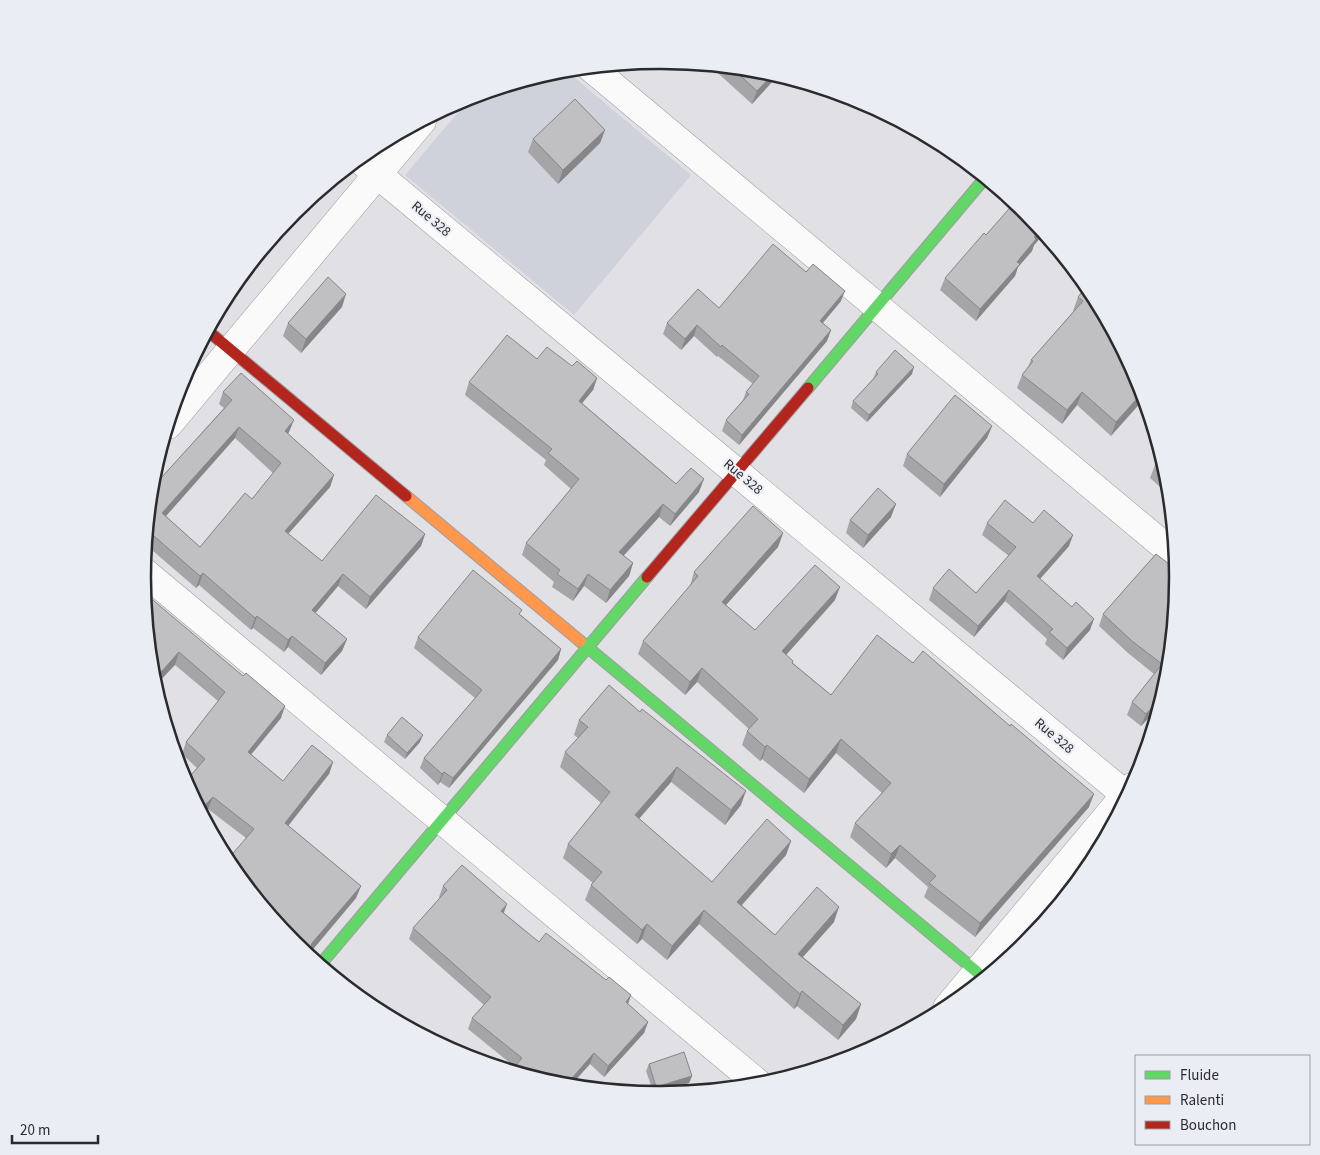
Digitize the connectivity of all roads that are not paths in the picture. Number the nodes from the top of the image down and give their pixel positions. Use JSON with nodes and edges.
{"nodes":[{"id":1,"x":597,"y":73,"type":"edge"},
{"id":2,"x":395,"y":143,"type":"edge"},
{"id":3,"x":368,"y":166,"type":"edge"},
{"id":4,"x":981,"y":183,"type":"edge"},
{"id":5,"x":877,"y":306,"type":"junction"},
{"id":6,"x":213,"y":335,"type":"edge"},
{"id":7,"x":231,"y":350,"type":"junction"},
{"id":8,"x":179,"y":412,"type":"edge"},
{"id":9,"x":736,"y":472,"type":"junction"},
{"id":10,"x":1168,"y":549,"type":"edge"},
{"id":11,"x":151,"y":578,"type":"edge"},
{"id":12,"x":588,"y":648,"type":"junction"},
{"id":13,"x":1123,"y":789,"type":"edge"},
{"id":14,"x":1110,"y":814,"type":"edge"},
{"id":15,"x":442,"y":820,"type":"junction"},
{"id":16,"x":325,"y":960,"type":"edge"},
{"id":17,"x":977,"y":972,"type":"junction"},
{"id":18,"x":969,"y":981,"type":"edge"},
{"id":19,"x":751,"y":1077,"type":"edge"}],
"edges":[{"from":1,"to":5,"type":"street"},
{"from":2,"to":3,"type":"street"},
{"from":3,"to":7,"type":"street"},
{"from":3,"to":9,"type":"street","name":"Rue 328"},
{"from":4,"to":5,"type":"street"},
{"from":5,"to":9,"type":"street"},
{"from":5,"to":10,"type":"street"},
{"from":6,"to":7,"type":"street"},
{"from":7,"to":8,"type":"street"},
{"from":7,"to":12,"type":"street"},
{"from":9,"to":12,"type":"street"},
{"from":9,"to":13,"type":"street","name":"Rue 328"},
{"from":11,"to":15,"type":"street"},
{"from":12,"to":15,"type":"street"},
{"from":12,"to":17,"type":"street"},
{"from":14,"to":17,"type":"street"},
{"from":15,"to":16,"type":"street"},
{"from":15,"to":19,"type":"street"},
{"from":17,"to":18,"type":"street"}]}
